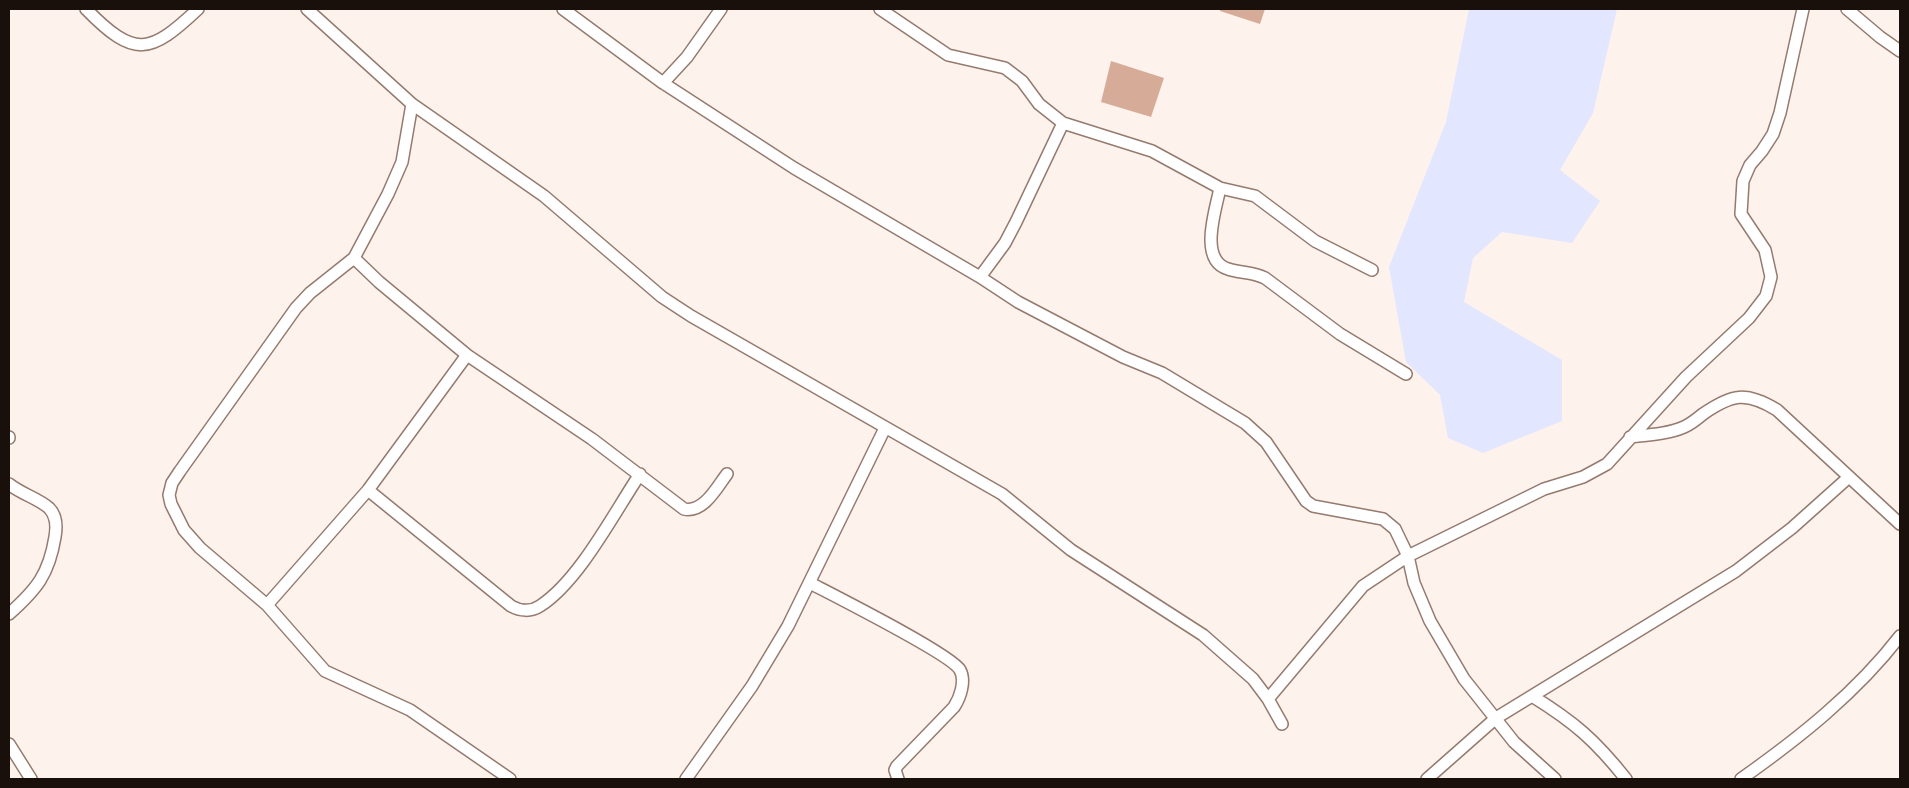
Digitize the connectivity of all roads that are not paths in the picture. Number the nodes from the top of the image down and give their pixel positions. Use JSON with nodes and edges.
{"nodes":[{"id":1,"x":86,"y":9,"type":"edge"},
{"id":2,"x":198,"y":9,"type":"edge"},
{"id":3,"x":307,"y":9,"type":"edge"},
{"id":4,"x":563,"y":9,"type":"edge"},
{"id":5,"x":721,"y":9,"type":"edge"},
{"id":6,"x":880,"y":9,"type":"edge"},
{"id":7,"x":1803,"y":9,"type":"edge"},
{"id":8,"x":1847,"y":9,"type":"edge"},
{"id":9,"x":1900,"y":51,"type":"edge"},
{"id":10,"x":663,"y":83,"type":"junction"},
{"id":11,"x":412,"y":104,"type":"junction"},
{"id":12,"x":1063,"y":123,"type":"junction"},
{"id":13,"x":1220,"y":188,"type":"junction"},
{"id":14,"x":354,"y":258,"type":"junction"},
{"id":15,"x":1372,"y":270,"type":"dead end"},
{"id":16,"x":980,"y":277,"type":"junction"},
{"id":17,"x":467,"y":355,"type":"junction"},
{"id":18,"x":1406,"y":374,"type":"dead end"},
{"id":19,"x":885,"y":428,"type":"junction"},
{"id":20,"x":1630,"y":437,"type":"junction"},
{"id":21,"x":640,"y":474,"type":"junction"},
{"id":22,"x":727,"y":474,"type":"dead end"},
{"id":23,"x":1849,"y":477,"type":"junction"},
{"id":24,"x":9,"y":484,"type":"edge"},
{"id":25,"x":368,"y":490,"type":"junction"},
{"id":26,"x":1900,"y":524,"type":"edge"},
{"id":27,"x":1408,"y":556,"type":"junction"},
{"id":28,"x":810,"y":583,"type":"junction"},
{"id":29,"x":267,"y":604,"type":"junction"},
{"id":30,"x":9,"y":614,"type":"edge"},
{"id":31,"x":1900,"y":636,"type":"edge"},
{"id":32,"x":1532,"y":696,"type":"junction"},
{"id":33,"x":1268,"y":699,"type":"junction"},
{"id":34,"x":1496,"y":718,"type":"junction"},
{"id":35,"x":1282,"y":724,"type":"dead end"},
{"id":36,"x":9,"y":744,"type":"edge"},
{"id":37,"x":30,"y":779,"type":"edge"},
{"id":38,"x":510,"y":779,"type":"edge"},
{"id":39,"x":686,"y":779,"type":"edge"},
{"id":40,"x":898,"y":779,"type":"edge"},
{"id":41,"x":1426,"y":779,"type":"edge"},
{"id":42,"x":1555,"y":779,"type":"edge"},
{"id":43,"x":1626,"y":779,"type":"edge"},
{"id":44,"x":1741,"y":779,"type":"edge"}],
"edges":[{"from":1,"to":2,"type":"street"},
{"from":3,"to":11,"type":"street"},
{"from":4,"to":10,"type":"street"},
{"from":5,"to":10,"type":"street"},
{"from":6,"to":12,"type":"street"},
{"from":7,"to":20,"type":"street"},
{"from":8,"to":9,"type":"street"},
{"from":10,"to":16,"type":"street"},
{"from":11,"to":14,"type":"street"},
{"from":11,"to":19,"type":"street"},
{"from":12,"to":13,"type":"street"},
{"from":12,"to":16,"type":"street"},
{"from":13,"to":15,"type":"street"},
{"from":13,"to":18,"type":"street"},
{"from":14,"to":17,"type":"street"},
{"from":14,"to":29,"type":"street"},
{"from":16,"to":27,"type":"street"},
{"from":17,"to":21,"type":"street"},
{"from":17,"to":25,"type":"street"},
{"from":19,"to":28,"type":"street"},
{"from":19,"to":33,"type":"street"},
{"from":20,"to":23,"type":"street"},
{"from":20,"to":27,"type":"street"},
{"from":21,"to":22,"type":"street"},
{"from":21,"to":25,"type":"street"},
{"from":23,"to":26,"type":"street"},
{"from":23,"to":32,"type":"street"},
{"from":24,"to":30,"type":"street"},
{"from":25,"to":29,"type":"street"},
{"from":27,"to":33,"type":"street"},
{"from":27,"to":34,"type":"street"},
{"from":28,"to":39,"type":"street"},
{"from":28,"to":40,"type":"street"},
{"from":29,"to":38,"type":"street"},
{"from":31,"to":44,"type":"street"},
{"from":32,"to":34,"type":"street"},
{"from":32,"to":43,"type":"street"},
{"from":33,"to":35,"type":"street"},
{"from":34,"to":41,"type":"street"},
{"from":34,"to":42,"type":"street"},
{"from":36,"to":37,"type":"street"}]}
